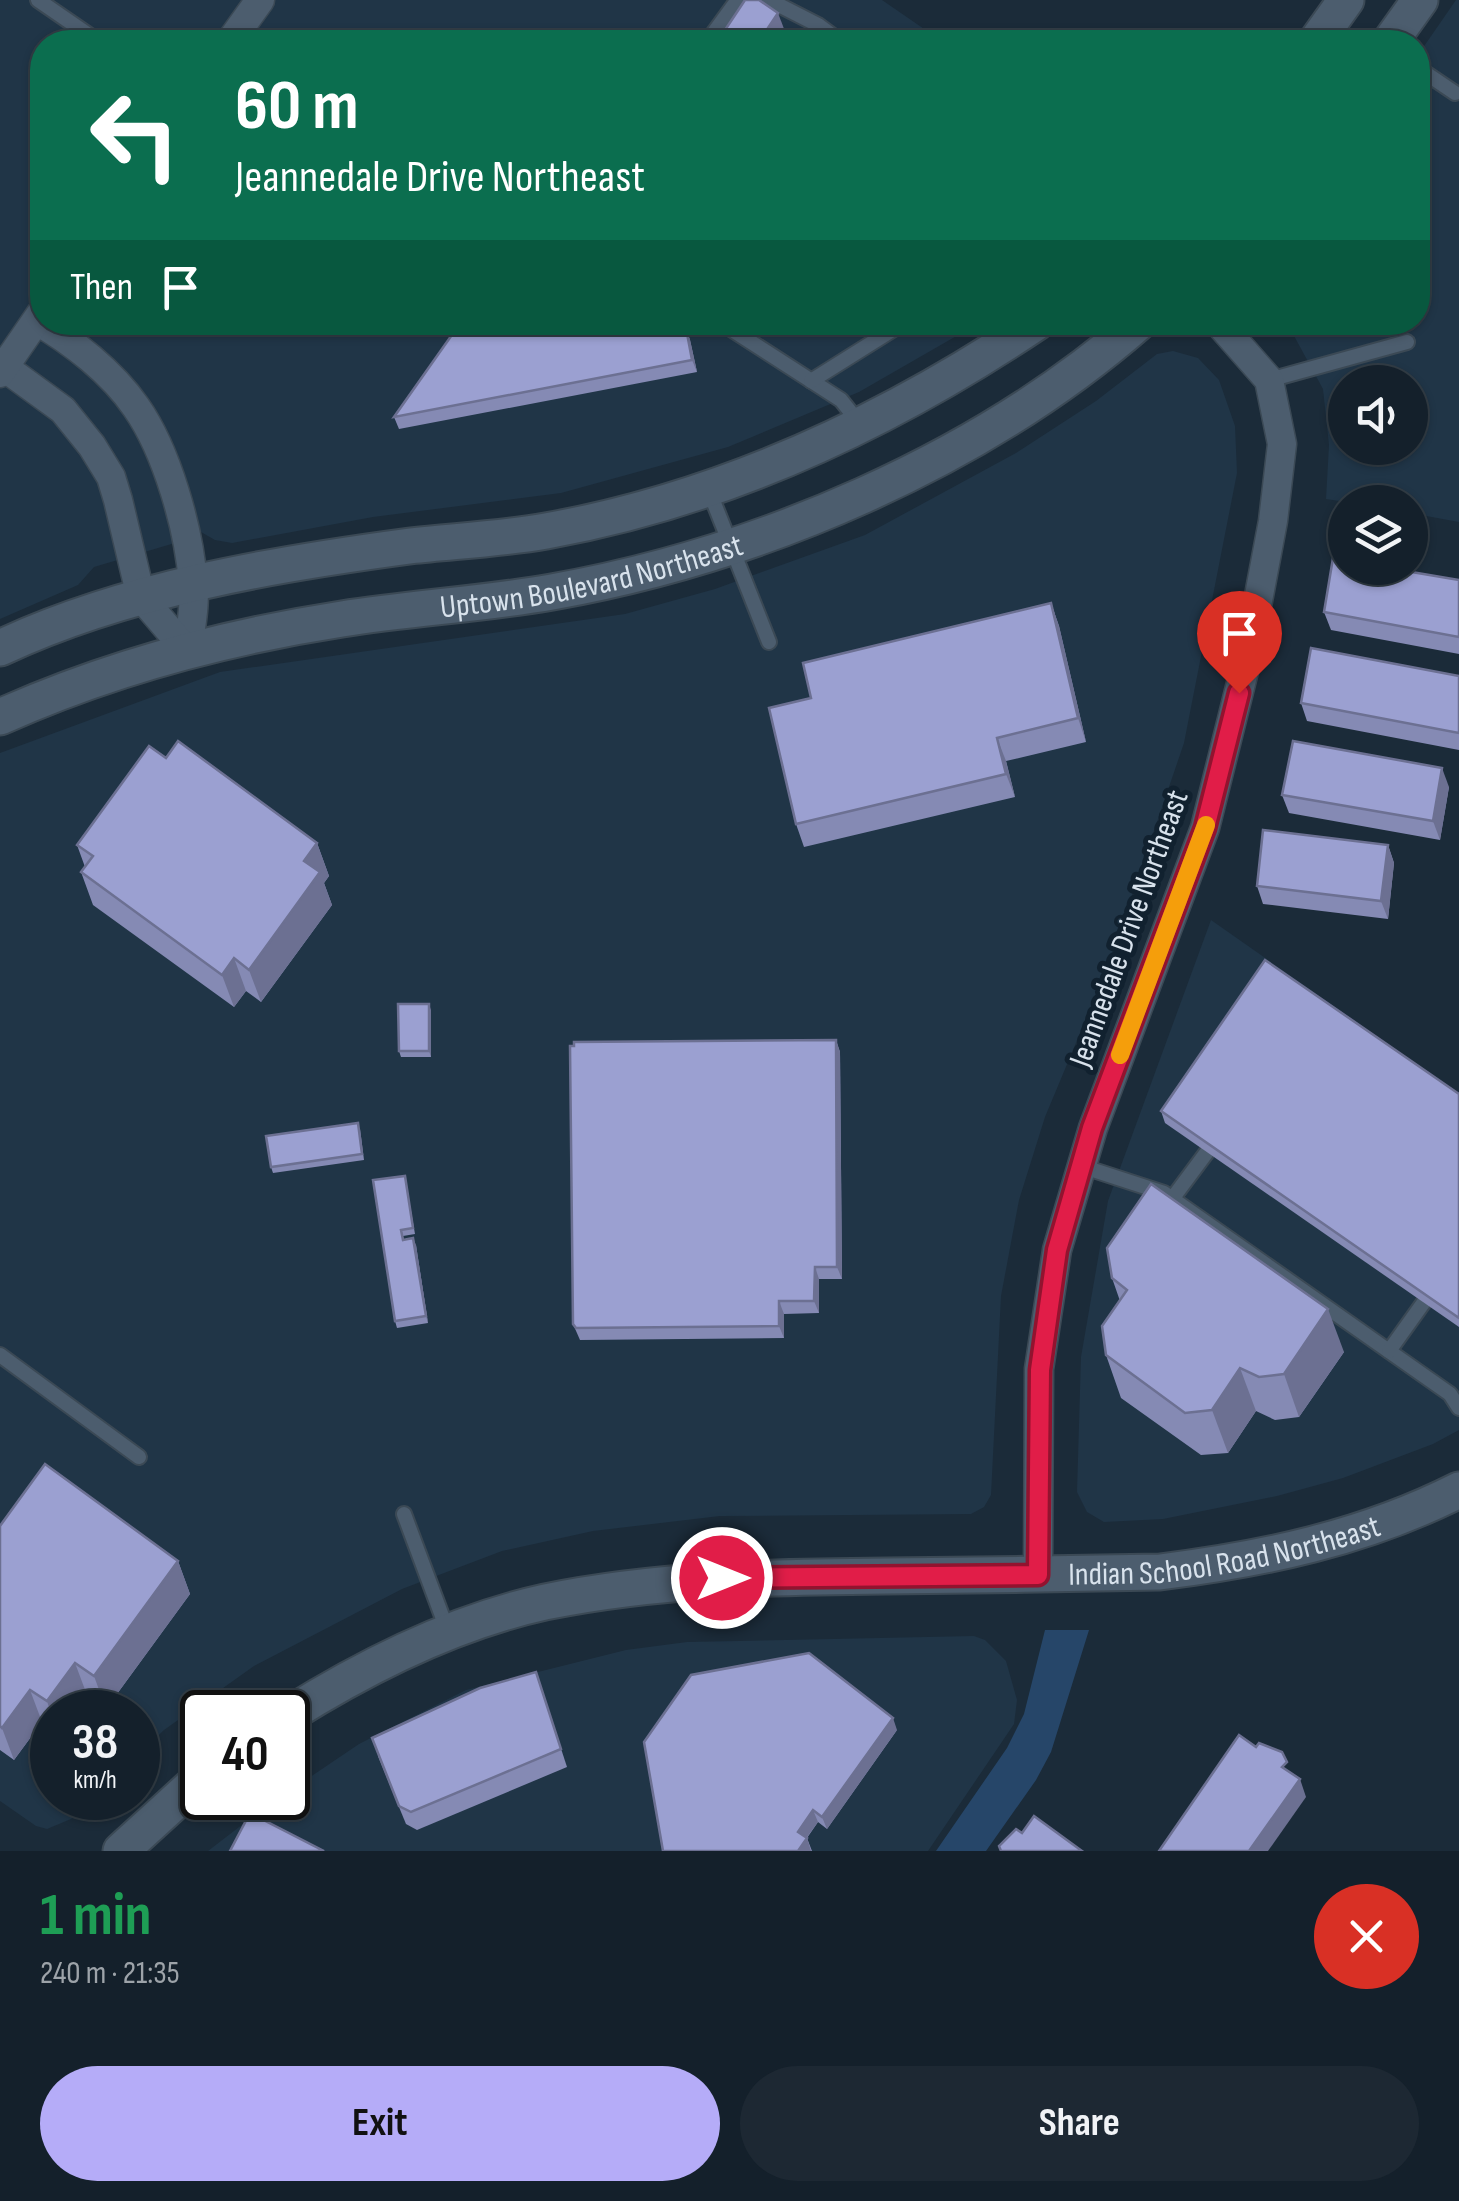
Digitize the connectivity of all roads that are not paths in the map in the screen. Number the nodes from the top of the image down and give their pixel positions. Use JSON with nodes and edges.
{"nodes":[{"id":1,"x":38,"y":0,"type":"edge"},
{"id":2,"x":260,"y":0,"type":"edge"},
{"id":3,"x":768,"y":0,"type":"edge"},
{"id":4,"x":1346,"y":0,"type":"edge"},
{"id":5,"x":1420,"y":0,"type":"edge"},
{"id":6,"x":82,"y":30,"type":"edge"},
{"id":7,"x":239,"y":30,"type":"edge"},
{"id":8,"x":716,"y":30,"type":"edge"},
{"id":9,"x":824,"y":30,"type":"edge"},
{"id":10,"x":1325,"y":30,"type":"edge"},
{"id":11,"x":1399,"y":30,"type":"edge"},
{"id":12,"x":1430,"y":76,"type":"edge"},
{"id":13,"x":1455,"y":93,"type":"dead end"},
{"id":14,"x":30,"y":330,"type":"edge"},
{"id":15,"x":63,"y":335,"type":"edge"},
{"id":16,"x":740,"y":335,"type":"edge"},
{"id":17,"x":884,"y":335,"type":"edge"},
{"id":18,"x":1018,"y":335,"type":"edge"},
{"id":19,"x":1122,"y":335,"type":"edge"},
{"id":20,"x":1229,"y":335,"type":"edge"},
{"id":21,"x":1407,"y":342,"type":"dead end"},
{"id":22,"x":2,"y":370,"type":"edge"},
{"id":23,"x":1268,"y":380,"type":"junction"},
{"id":24,"x":811,"y":381,"type":"junction"},
{"id":25,"x":862,"y":426,"type":"junction"},
{"id":26,"x":708,"y":488,"type":"junction"},
{"id":27,"x":730,"y":546,"type":"junction"},
{"id":28,"x":194,"y":586,"type":"junction"},
{"id":29,"x":141,"y":596,"type":"junction"},
{"id":30,"x":769,"y":642,"type":"dead end"},
{"id":31,"x":0,"y":648,"type":"edge"},
{"id":32,"x":188,"y":652,"type":"junction"},
{"id":33,"x":0,"y":716,"type":"edge"},
{"id":34,"x":1207,"y":1152,"type":"edge"},
{"id":35,"x":1082,"y":1166,"type":"junction"},
{"id":36,"x":1172,"y":1199,"type":"junction"},
{"id":37,"x":1424,"y":1302,"type":"edge"},
{"id":38,"x":1389,"y":1351,"type":"junction"},
{"id":39,"x":0,"y":1356,"type":"edge"},
{"id":40,"x":1459,"y":1408,"type":"edge"},
{"id":41,"x":139,"y":1457,"type":"dead end"},
{"id":42,"x":1459,"y":1490,"type":"edge"},
{"id":43,"x":404,"y":1514,"type":"dead end"},
{"id":44,"x":1038,"y":1575,"type":"junction"},
{"id":45,"x":448,"y":1632,"type":"junction"},
{"id":46,"x":310,"y":1701,"type":"edge"},
{"id":47,"x":180,"y":1797,"type":"edge"},
{"id":48,"x":121,"y":1851,"type":"edge"}],
"edges":[{"from":1,"to":6,"type":"lane"},
{"from":2,"to":7,"type":"street"},
{"from":3,"to":8,"type":"lane"},
{"from":3,"to":9,"type":"lane"},
{"from":4,"to":10,"type":"street"},
{"from":5,"to":11,"type":"street"},
{"from":12,"to":13,"type":"lane"},
{"from":14,"to":22,"type":"street"},
{"from":15,"to":28,"type":"street"},
{"from":16,"to":24,"type":"lane"},
{"from":17,"to":24,"type":"lane"},
{"from":18,"to":25,"type":"street","name":"Uptown Boulevard Northeast"},
{"from":19,"to":27,"type":"street","name":"Uptown Boulevard Northeast"},
{"from":20,"to":23,"type":"street","name":"Jeannedale Drive Northeast"},
{"from":21,"to":23,"type":"lane"},
{"from":22,"to":29,"type":"street"},
{"from":23,"to":35,"type":"street","name":"Jeannedale Drive Northeast"},
{"from":24,"to":25,"type":"lane"},
{"from":25,"to":26,"type":"street","name":"Uptown Boulevard Northeast"},
{"from":26,"to":27,"type":"lane"},
{"from":26,"to":28,"type":"street","name":"Uptown Boulevard Northeast"},
{"from":27,"to":30,"type":"lane"},
{"from":27,"to":32,"type":"street","name":"Uptown Boulevard Northeast"},
{"from":28,"to":29,"type":"street","name":"Uptown Boulevard Northeast"},
{"from":28,"to":32,"type":"street"},
{"from":29,"to":31,"type":"street","name":"Uptown Boulevard Northeast"},
{"from":29,"to":32,"type":"street"},
{"from":32,"to":33,"type":"street","name":"Uptown Boulevard Northeast"},
{"from":34,"to":36,"type":"lane"},
{"from":35,"to":36,"type":"lane"},
{"from":35,"to":44,"type":"street","name":"Jeannedale Drive Northeast"},
{"from":36,"to":38,"type":"lane"},
{"from":37,"to":38,"type":"lane"},
{"from":38,"to":40,"type":"lane"},
{"from":39,"to":41,"type":"lane"},
{"from":42,"to":44,"type":"street","name":"Indian School Road Northeast"},
{"from":43,"to":45,"type":"lane"},
{"from":44,"to":45,"type":"street","name":"Indian School Road Northeast"},
{"from":45,"to":46,"type":"street","name":"Indian School Road Northeast"},
{"from":47,"to":48,"type":"street"}]}
